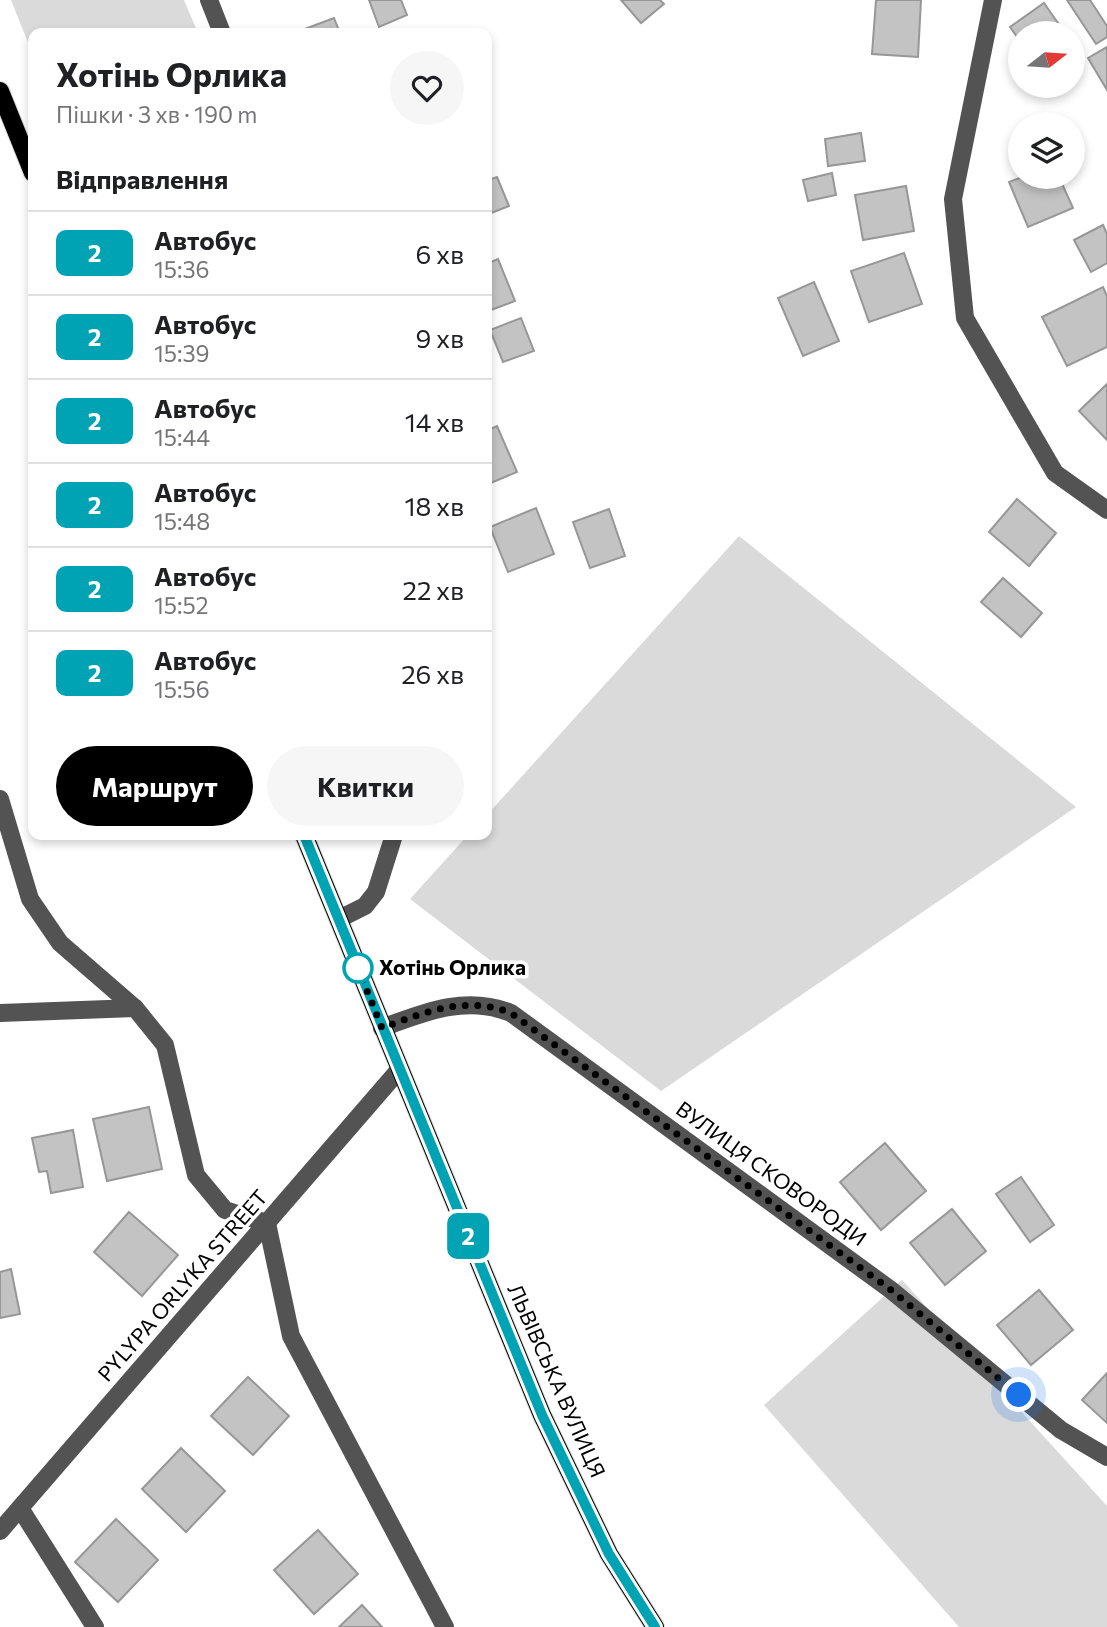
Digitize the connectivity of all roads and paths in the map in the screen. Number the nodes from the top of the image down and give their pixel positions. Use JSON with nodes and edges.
{"nodes":[{"id":1,"x":209,"y":0,"type":"edge"},
{"id":2,"x":993,"y":0,"type":"edge"},
{"id":3,"x":220,"y":28,"type":"edge"},
{"id":4,"x":0,"y":91,"type":"edge"},
{"id":5,"x":28,"y":161,"type":"edge"},
{"id":6,"x":1107,"y":510,"type":"edge"},
{"id":7,"x":0,"y":799,"type":"edge"},
{"id":8,"x":306,"y":840,"type":"edge"},
{"id":9,"x":392,"y":840,"type":"edge"},
{"id":10,"x":339,"y":919,"type":"junction"},
{"id":11,"x":135,"y":1008,"type":"junction"},
{"id":12,"x":0,"y":1013,"type":"edge"},
{"id":13,"x":382,"y":1028,"type":"junction"},
{"id":14,"x":399,"y":1070,"type":"junction"},
{"id":15,"x":267,"y":1223,"type":"junction"},
{"id":16,"x":1107,"y":1457,"type":"edge"},
{"id":17,"x":20,"y":1508,"type":"junction"},
{"id":18,"x":0,"y":1531,"type":"edge"},
{"id":19,"x":95,"y":1627,"type":"edge"},
{"id":20,"x":445,"y":1627,"type":"edge"},
{"id":21,"x":655,"y":1627,"type":"edge"}],
"edges":[{"from":1,"to":3,"type":"street"},
{"from":2,"to":6,"type":"street"},
{"from":4,"to":5,"type":"main road"},
{"from":7,"to":11,"type":"street"},
{"from":8,"to":10,"type":"main road","name":"ЛЬВІВСЬКА ВУЛИЦЯ"},
{"from":9,"to":10,"type":"street"},
{"from":10,"to":13,"type":"main road","name":"ЛЬВІВСЬКА ВУЛИЦЯ"},
{"from":11,"to":12,"type":"street"},
{"from":11,"to":15,"type":"street"},
{"from":13,"to":14,"type":"main road","name":"ЛЬВІВСЬКА ВУЛИЦЯ"},
{"from":13,"to":16,"type":"street","name":"ВУЛИЦЯ СКОВОРОДИ"},
{"from":14,"to":15,"type":"street","name":"PYLYPA ORLYKA STREET"},
{"from":14,"to":21,"type":"main road","name":"ЛЬВІВСЬКА ВУЛИЦЯ"},
{"from":15,"to":17,"type":"street","name":"PYLYPA ORLYKA STREET"},
{"from":15,"to":20,"type":"street"},
{"from":17,"to":18,"type":"street","name":"PYLYPA ORLYKA STREET"},
{"from":17,"to":19,"type":"street"}]}
